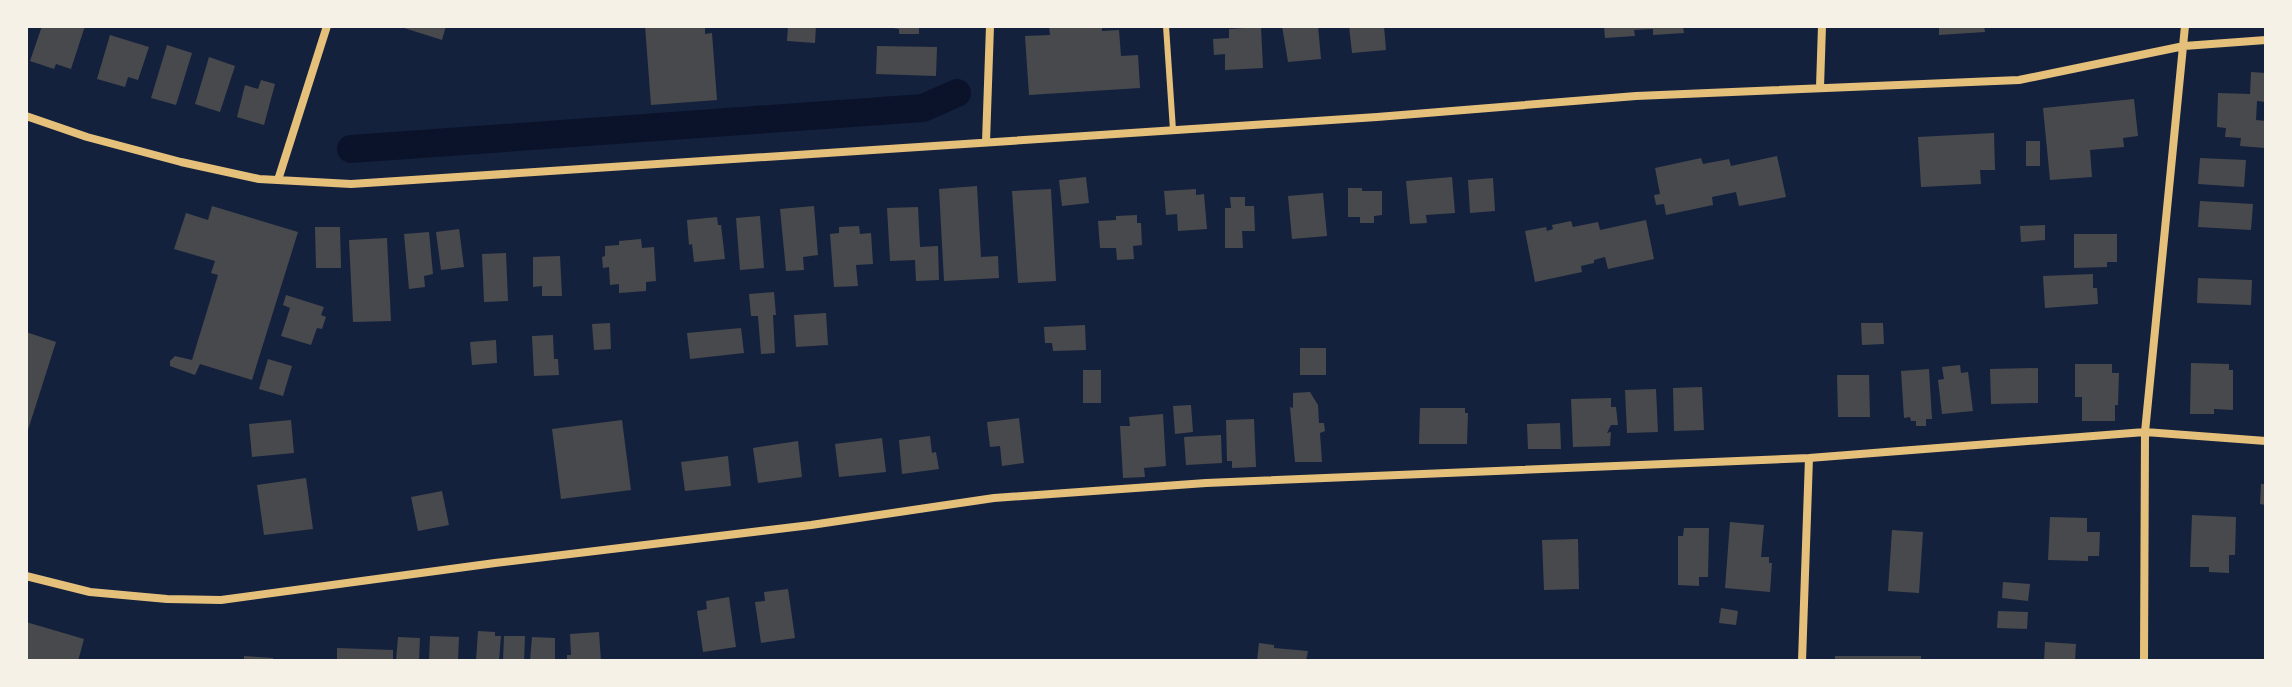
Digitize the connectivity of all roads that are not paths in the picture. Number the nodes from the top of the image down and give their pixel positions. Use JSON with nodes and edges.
{"nodes":[{"id":1,"x":327,"y":26,"type":"edge"},
{"id":2,"x":990,"y":26,"type":"edge"},
{"id":3,"x":1166,"y":26,"type":"edge"},
{"id":4,"x":1822,"y":26,"type":"edge"},
{"id":5,"x":2185,"y":26,"type":"edge"},
{"id":6,"x":2266,"y":40,"type":"edge"},
{"id":7,"x":2184,"y":46,"type":"junction"},
{"id":8,"x":1820,"y":87,"type":"junction"},
{"id":9,"x":26,"y":116,"type":"edge"},
{"id":10,"x":1173,"y":130,"type":"junction"},
{"id":11,"x":986,"y":142,"type":"junction"},
{"id":12,"x":278,"y":180,"type":"junction"},
{"id":13,"x":2145,"y":432,"type":"junction"},
{"id":14,"x":2266,"y":441,"type":"edge"},
{"id":15,"x":1809,"y":458,"type":"junction"},
{"id":16,"x":26,"y":576,"type":"edge"},
{"id":17,"x":1802,"y":661,"type":"edge"},
{"id":18,"x":2144,"y":661,"type":"edge"}],
"edges":[{"from":1,"to":12,"type":"street"},
{"from":2,"to":11,"type":"street"},
{"from":3,"to":10,"type":"lane"},
{"from":4,"to":8,"type":"street"},
{"from":5,"to":7,"type":"street"},
{"from":6,"to":7,"type":"street"},
{"from":7,"to":8,"type":"street"},
{"from":7,"to":13,"type":"street"},
{"from":8,"to":10,"type":"street"},
{"from":9,"to":12,"type":"street"},
{"from":10,"to":11,"type":"street"},
{"from":11,"to":12,"type":"street"},
{"from":13,"to":14,"type":"street"},
{"from":13,"to":15,"type":"street"},
{"from":13,"to":18,"type":"street"},
{"from":15,"to":16,"type":"street"},
{"from":15,"to":17,"type":"street"}]}
